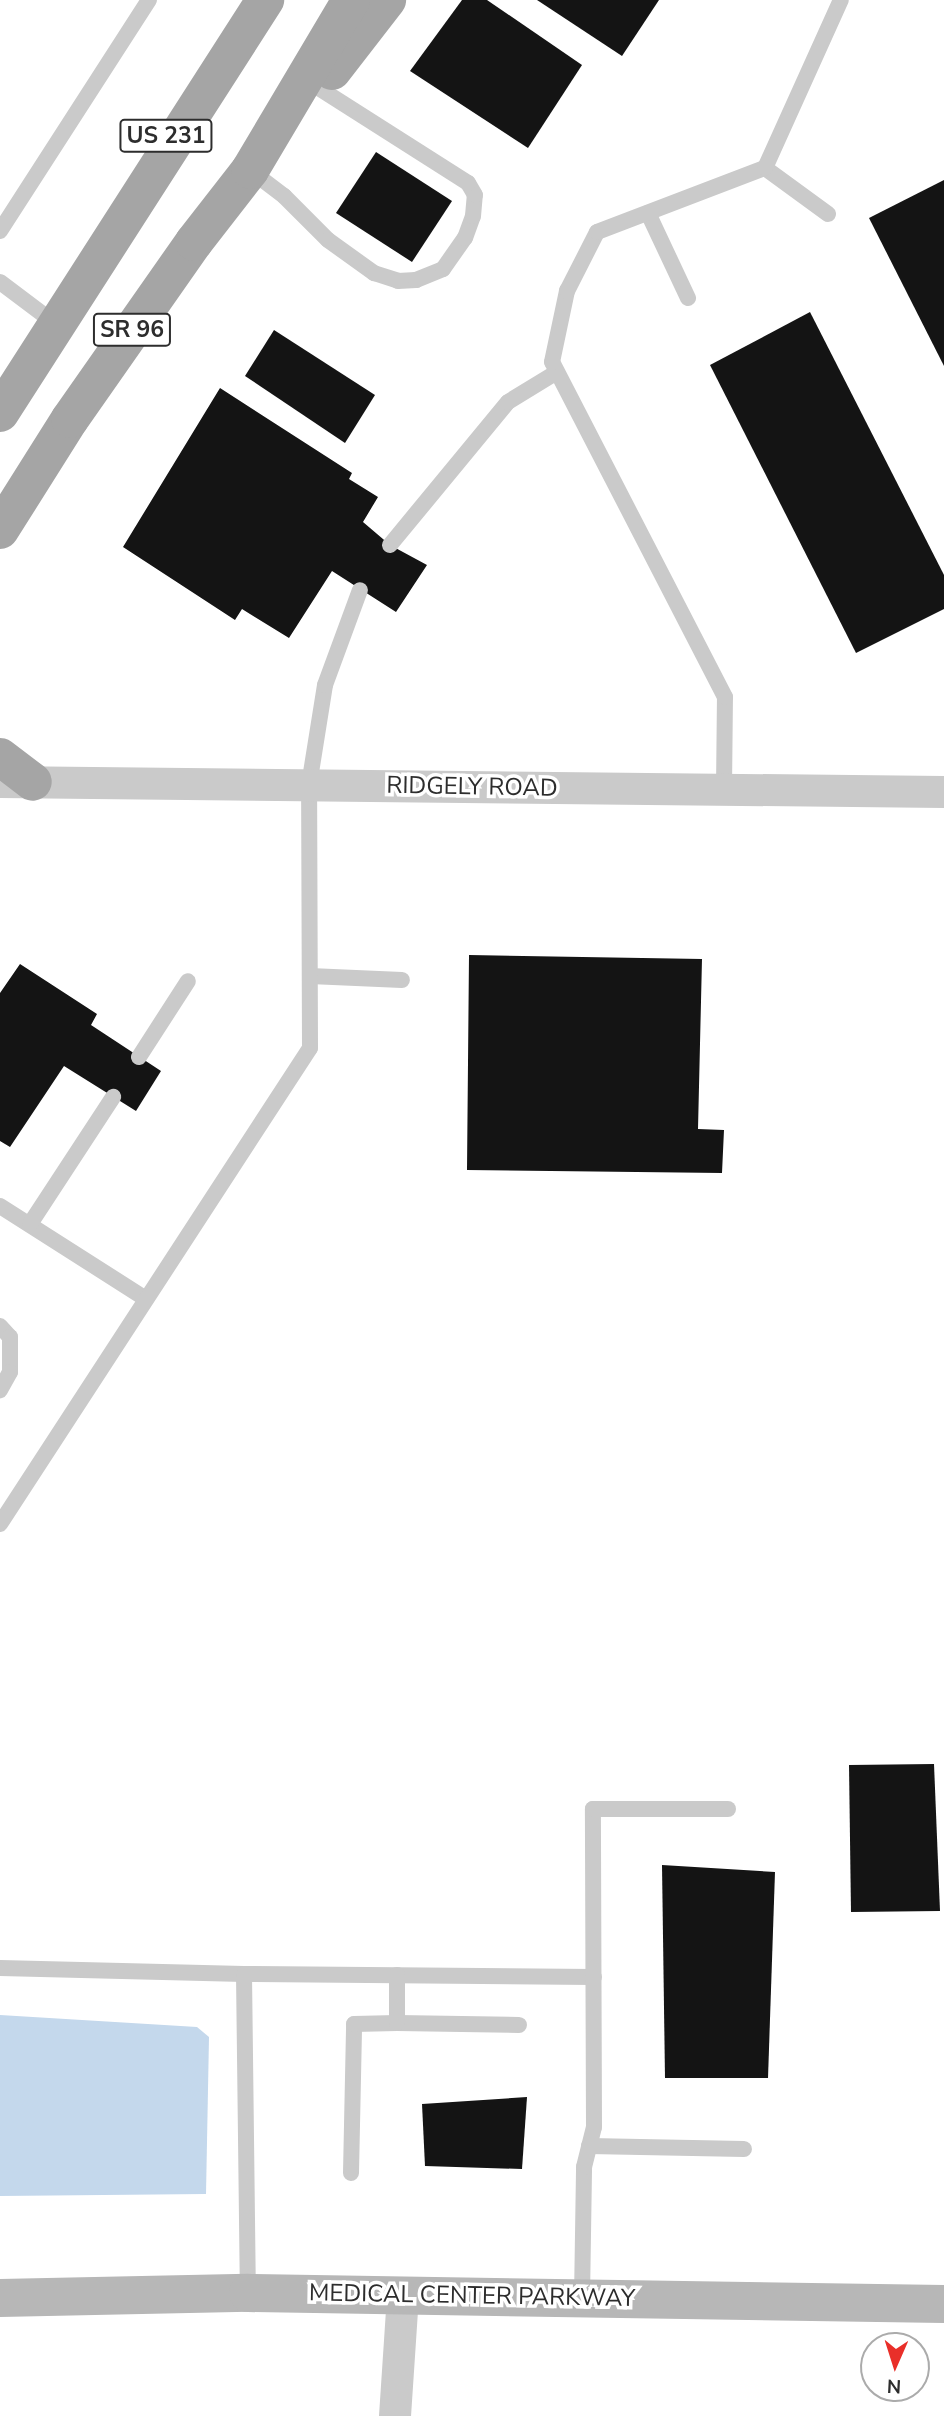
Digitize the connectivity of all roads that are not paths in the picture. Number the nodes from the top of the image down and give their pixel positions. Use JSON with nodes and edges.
{"nodes":[{"id":1,"x":149,"y":0,"type":"edge"},
{"id":2,"x":242,"y":0,"type":"edge"},
{"id":3,"x":265,"y":0,"type":"edge"},
{"id":4,"x":351,"y":0,"type":"edge"},
{"id":5,"x":387,"y":0,"type":"edge"},
{"id":6,"x":841,"y":0,"type":"edge"},
{"id":7,"x":319,"y":88,"type":"junction"},
{"id":8,"x":765,"y":168,"type":"junction"},
{"id":9,"x":250,"y":170,"type":"junction"},
{"id":10,"x":648,"y":213,"type":"junction"},
{"id":11,"x":828,"y":214,"type":"dead end"},
{"id":12,"x":0,"y":231,"type":"edge"},
{"id":13,"x":90,"y":272,"type":"junction"},
{"id":14,"x":0,"y":282,"type":"edge"},
{"id":15,"x":688,"y":298,"type":"dead end"},
{"id":16,"x":57,"y":325,"type":"junction"},
{"id":17,"x":557,"y":372,"type":"junction"},
{"id":18,"x":0,"y":413,"type":"edge"},
{"id":19,"x":0,"y":530,"type":"edge"},
{"id":20,"x":390,"y":545,"type":"dead end"},
{"id":21,"x":360,"y":590,"type":"dead end"},
{"id":22,"x":0,"y":757,"type":"edge"},
{"id":23,"x":17,"y":782,"type":"edge"},
{"id":24,"x":309,"y":785,"type":"junction"},
{"id":25,"x":724,"y":789,"type":"junction"},
{"id":26,"x":944,"y":792,"type":"edge"},
{"id":27,"x":310,"y":976,"type":"junction"},
{"id":28,"x":402,"y":980,"type":"dead end"},
{"id":29,"x":188,"y":981,"type":"dead end"},
{"id":30,"x":139,"y":1057,"type":"dead end"},
{"id":31,"x":113,"y":1097,"type":"dead end"},
{"id":32,"x":0,"y":1206,"type":"edge"},
{"id":33,"x":30,"y":1224,"type":"junction"},
{"id":34,"x":146,"y":1300,"type":"junction"},
{"id":35,"x":0,"y":1326,"type":"edge"},
{"id":36,"x":0,"y":1390,"type":"edge"},
{"id":37,"x":0,"y":1524,"type":"edge"},
{"id":38,"x":728,"y":1809,"type":"dead end"},
{"id":39,"x":0,"y":1968,"type":"edge"},
{"id":40,"x":244,"y":1974,"type":"junction"},
{"id":41,"x":397,"y":1975,"type":"junction"},
{"id":42,"x":594,"y":1977,"type":"junction"},
{"id":43,"x":397,"y":2023,"type":"junction"},
{"id":44,"x":519,"y":2025,"type":"dead end"},
{"id":45,"x":589,"y":2146,"type":"junction"},
{"id":46,"x":744,"y":2149,"type":"dead end"},
{"id":47,"x":351,"y":2173,"type":"dead end"},
{"id":48,"x":248,"y":2293,"type":"junction"},
{"id":49,"x":403,"y":2295,"type":"junction"},
{"id":50,"x":0,"y":2298,"type":"edge"},
{"id":51,"x":582,"y":2298,"type":"junction"},
{"id":52,"x":944,"y":2304,"type":"edge"},
{"id":53,"x":395,"y":2416,"type":"edge"}],
"edges":[{"from":1,"to":12,"type":"lane"},
{"from":2,"to":13,"type":"main road","number":"US 231"},
{"from":3,"to":13,"type":"main road","number":"SR 96"},
{"from":4,"to":9,"type":"main road","number":"SR 96"},
{"from":5,"to":7,"type":"main road"},
{"from":6,"to":8,"type":"lane"},
{"from":7,"to":9,"type":"main road"},
{"from":7,"to":9,"type":"lane"},
{"from":8,"to":10,"type":"lane"},
{"from":8,"to":11,"type":"lane"},
{"from":9,"to":19,"type":"main road","number":"SR 96"},
{"from":10,"to":15,"type":"lane"},
{"from":10,"to":17,"type":"lane"},
{"from":13,"to":16,"type":"main road","number":"SR 96"},
{"from":14,"to":16,"type":"lane"},
{"from":16,"to":18,"type":"main road","number":"SR 96"},
{"from":17,"to":20,"type":"lane"},
{"from":17,"to":25,"type":"lane"},
{"from":21,"to":24,"type":"lane"},
{"from":22,"to":23,"type":"main road"},
{"from":23,"to":24,"type":"street","name":"RIDGELY ROAD"},
{"from":24,"to":25,"type":"street","name":"RIDGELY ROAD"},
{"from":24,"to":27,"type":"lane"},
{"from":25,"to":26,"type":"street","name":"RIDGELY ROAD"},
{"from":27,"to":28,"type":"lane"},
{"from":27,"to":34,"type":"lane"},
{"from":29,"to":30,"type":"lane"},
{"from":31,"to":33,"type":"lane"},
{"from":32,"to":33,"type":"lane"},
{"from":33,"to":34,"type":"lane"},
{"from":34,"to":37,"type":"lane"},
{"from":35,"to":36,"type":"lane"},
{"from":38,"to":42,"type":"lane"},
{"from":39,"to":40,"type":"lane"},
{"from":40,"to":41,"type":"lane"},
{"from":40,"to":48,"type":"lane"},
{"from":41,"to":42,"type":"lane"},
{"from":41,"to":43,"type":"lane"},
{"from":42,"to":45,"type":"lane"},
{"from":43,"to":44,"type":"lane"},
{"from":43,"to":47,"type":"lane"},
{"from":45,"to":46,"type":"lane"},
{"from":45,"to":51,"type":"lane"},
{"from":48,"to":49,"type":"main road","name":"MEDICAL CENTER PARKWAY"},
{"from":48,"to":50,"type":"main road","name":"MEDICAL CENTER PARKWAY"},
{"from":49,"to":51,"type":"main road","name":"MEDICAL CENTER PARKWAY"},
{"from":49,"to":53,"type":"street"},
{"from":51,"to":52,"type":"main road","name":"MEDICAL CENTER PARKWAY"}]}
